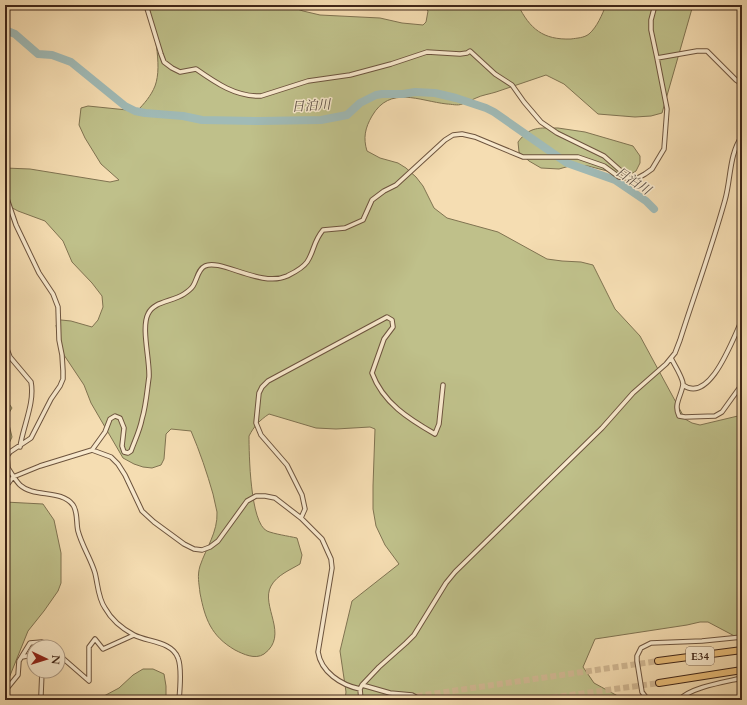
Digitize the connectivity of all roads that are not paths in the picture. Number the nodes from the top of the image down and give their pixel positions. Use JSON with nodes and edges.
{"nodes":[{"id":1,"x":146,"y":5,"type":"edge"},
{"id":2,"x":656,"y":5,"type":"edge"},
{"id":3,"x":658,"y":58,"type":"junction"},
{"id":4,"x":742,"y":84,"type":"edge"},
{"id":5,"x":742,"y":136,"type":"edge"},
{"id":6,"x":630,"y":179,"type":"junction"},
{"id":7,"x":5,"y":193,"type":"edge"},
{"id":8,"x":742,"y":320,"type":"edge"},
{"id":9,"x":5,"y":344,"type":"edge"},
{"id":10,"x":671,"y":358,"type":"junction"},
{"id":11,"x":443,"y":385,"type":"dead end"},
{"id":12,"x":683,"y":385,"type":"junction"},
{"id":13,"x":742,"y":386,"type":"edge"},
{"id":14,"x":20,"y":447,"type":"junction"},
{"id":15,"x":92,"y":450,"type":"junction"},
{"id":16,"x":7,"y":466,"type":"edge"},
{"id":17,"x":13,"y":477,"type":"junction"},
{"id":18,"x":5,"y":488,"type":"edge"},
{"id":19,"x":301,"y":518,"type":"junction"},
{"id":20,"x":134,"y":635,"type":"junction"},
{"id":21,"x":742,"y":637,"type":"edge"},
{"id":22,"x":26,"y":650,"type":"edge"},
{"id":23,"x":742,"y":650,"type":"edge"},
{"id":24,"x":26,"y":656,"type":"edge"},
{"id":25,"x":22,"y":657,"type":"junction"},
{"id":26,"x":66,"y":661,"type":"edge"},
{"id":27,"x":658,"y":662,"type":"tunnel mouth"},
{"id":28,"x":742,"y":670,"type":"edge"},
{"id":29,"x":742,"y":678,"type":"edge"},
{"id":30,"x":42,"y":679,"type":"edge"},
{"id":31,"x":659,"y":683,"type":"tunnel mouth"},
{"id":32,"x":362,"y":685,"type":"junction"},
{"id":33,"x":360,"y":689,"type":"junction"},
{"id":34,"x":5,"y":691,"type":"edge"},
{"id":35,"x":43,"y":700,"type":"edge"},
{"id":36,"x":179,"y":700,"type":"edge"},
{"id":37,"x":361,"y":700,"type":"edge"},
{"id":38,"x":421,"y":700,"type":"edge"},
{"id":39,"x":459,"y":700,"type":"edge"},
{"id":40,"x":488,"y":700,"type":"edge"},
{"id":41,"x":648,"y":700,"type":"edge"},
{"id":42,"x":679,"y":700,"type":"edge"}],
"edges":[{"from":1,"to":6,"type":"street"},
{"from":2,"to":3,"type":"street"},
{"from":3,"to":4,"type":"street"},
{"from":3,"to":6,"type":"street"},
{"from":5,"to":10,"type":"street"},
{"from":6,"to":15,"type":"street"},
{"from":7,"to":14,"type":"street"},
{"from":8,"to":12,"type":"street"},
{"from":9,"to":14,"type":"street"},
{"from":10,"to":12,"type":"street"},
{"from":10,"to":32,"type":"street"},
{"from":11,"to":19,"type":"street"},
{"from":12,"to":13,"type":"street"},
{"from":14,"to":16,"type":"street"},
{"from":15,"to":17,"type":"street"},
{"from":15,"to":19,"type":"street"},
{"from":16,"to":17,"type":"street"},
{"from":17,"to":18,"type":"street"},
{"from":17,"to":20,"type":"street"},
{"from":19,"to":33,"type":"street"},
{"from":20,"to":26,"type":"street"},
{"from":20,"to":36,"type":"street"},
{"from":21,"to":41,"type":"street"},
{"from":22,"to":25,"type":"street"},
{"from":23,"to":27,"type":"highway","number":"E34"},
{"from":24,"to":25,"type":"street"},
{"from":25,"to":34,"type":"street"},
{"from":28,"to":31,"type":"highway","number":"E34"},
{"from":29,"to":42,"type":"street"},
{"from":30,"to":35,"type":"street"},
{"from":32,"to":33,"type":"street"},
{"from":32,"to":38,"type":"street"},
{"from":33,"to":37,"type":"street"},
{"from":39,"to":40,"type":"street"}]}
